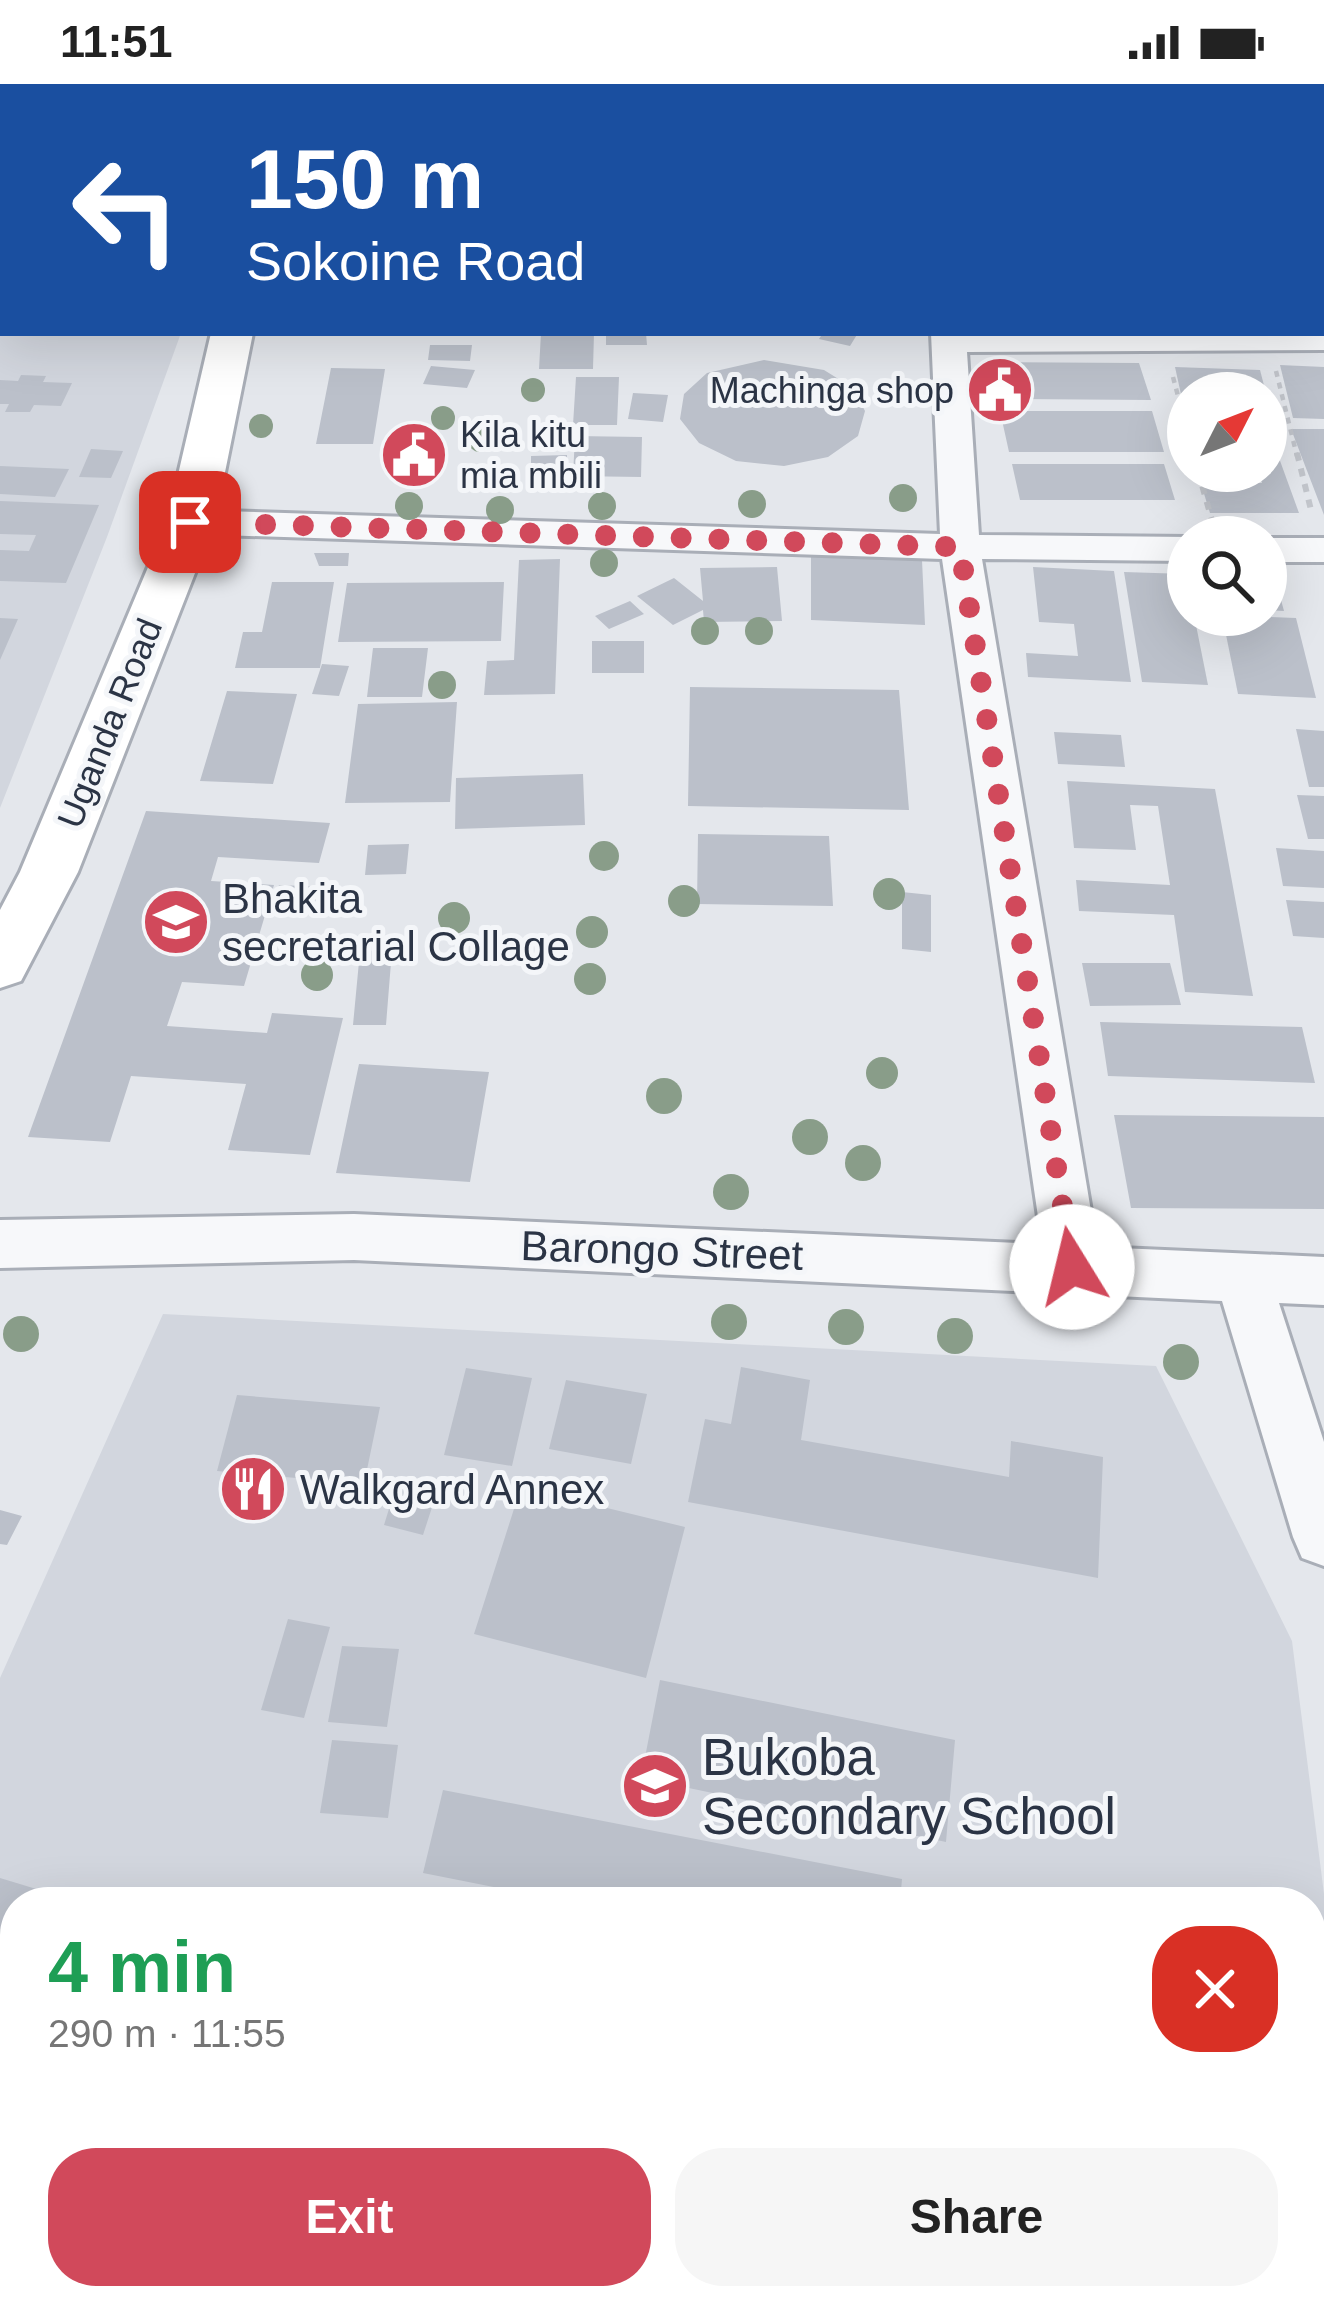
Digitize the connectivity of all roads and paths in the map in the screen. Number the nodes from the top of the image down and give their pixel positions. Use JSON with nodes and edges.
{"nodes":[{"id":1,"x":231,"y":336,"type":"edge"},
{"id":2,"x":948,"y":338,"type":"edge"},
{"id":3,"x":1324,"y":338,"type":"edge"},
{"id":4,"x":1268,"y":340,"type":"junction"},
{"id":5,"x":1163,"y":341,"type":"junction"},
{"id":6,"x":1171,"y":372,"type":"edge"},
{"id":7,"x":190,"y":522,"type":"junction"},
{"id":8,"x":960,"y":547,"type":"junction"},
{"id":9,"x":1167,"y":549,"type":"edge"},
{"id":10,"x":1287,"y":551,"type":"edge"},
{"id":11,"x":1323,"y":554,"type":"edge"},
{"id":12,"x":0,"y":965,"type":"edge"},
{"id":13,"x":0,"y":1244,"type":"edge"},
{"id":14,"x":1072,"y":1267,"type":"junction"},
{"id":15,"x":1244,"y":1279,"type":"junction"},
{"id":16,"x":1324,"y":1281,"type":"edge"},
{"id":17,"x":1324,"y":1537,"type":"edge"}],
"edges":[{"from":1,"to":7,"type":"main road","name":"Uganda Road"},
{"from":2,"to":5,"type":"street"},
{"from":2,"to":8,"type":"street"},
{"from":3,"to":4,"type":"street"},
{"from":4,"to":5,"type":"street"},
{"from":4,"to":11,"type":"path"},
{"from":5,"to":6,"type":"path"},
{"from":7,"to":8,"type":"street"},
{"from":7,"to":12,"type":"main road","name":"Uganda Road"},
{"from":8,"to":9,"type":"street"},
{"from":8,"to":14,"type":"street"},
{"from":10,"to":11,"type":"street"},
{"from":13,"to":14,"type":"street","name":"Barongo Street"},
{"from":14,"to":15,"type":"street","name":"Barongo Street"},
{"from":15,"to":16,"type":"street","name":"Barongo Street"},
{"from":15,"to":17,"type":"street"}]}
